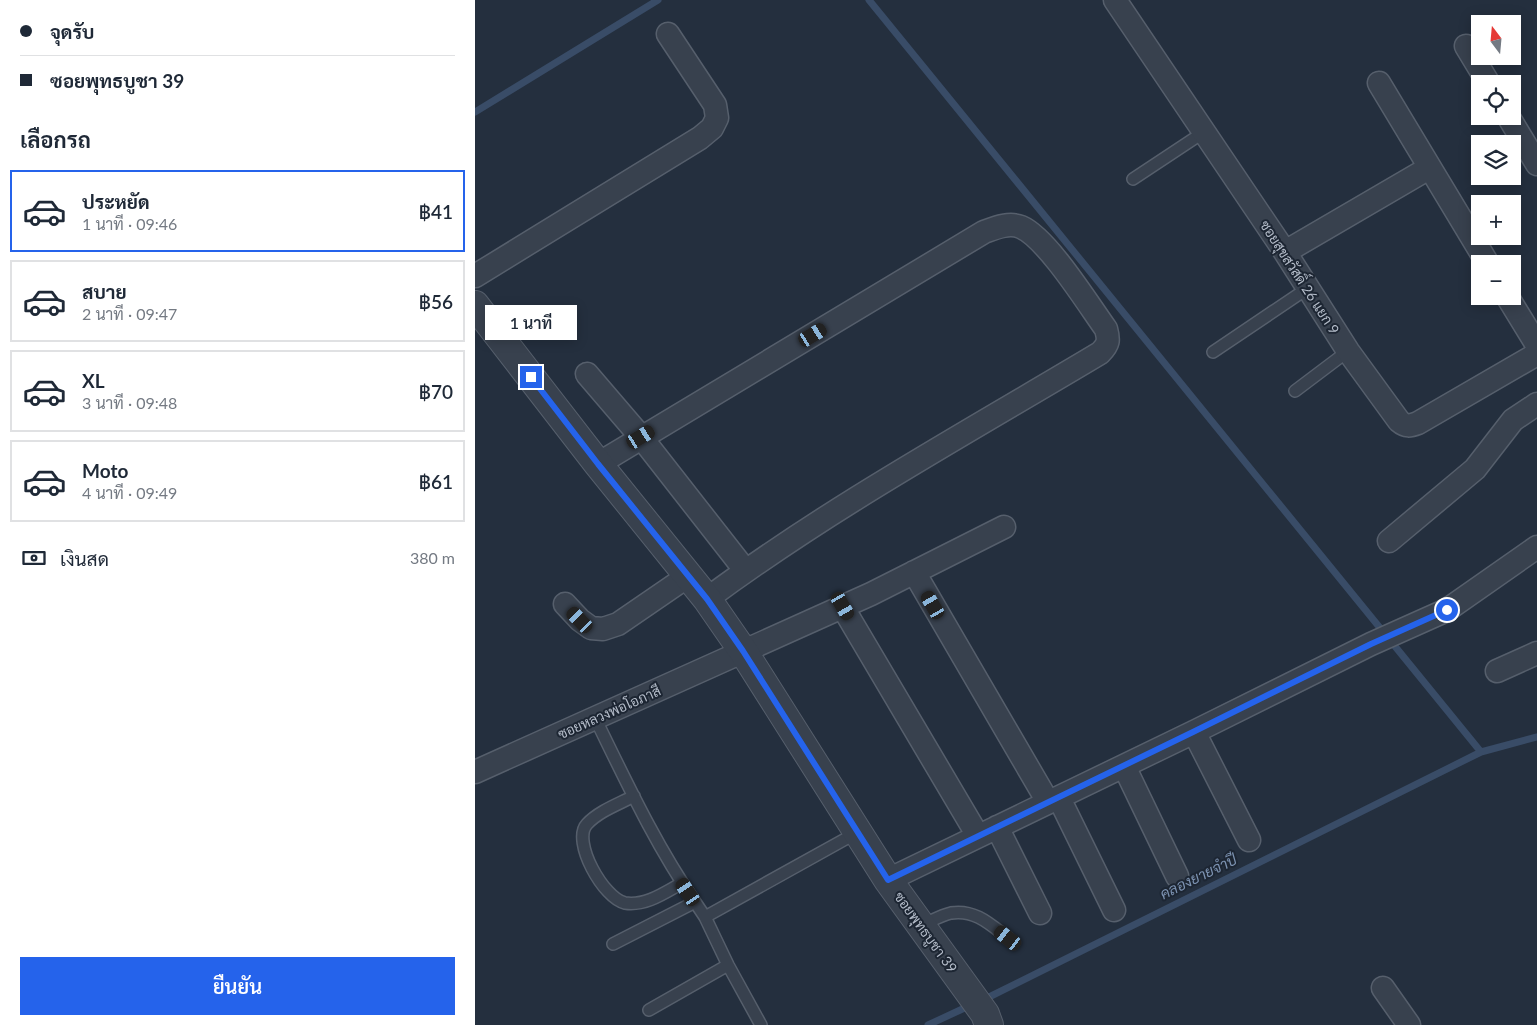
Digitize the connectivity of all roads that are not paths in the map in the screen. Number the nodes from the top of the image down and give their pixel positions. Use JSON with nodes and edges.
{"nodes":[{"id":1,"x":1115,"y":0,"type":"edge"},
{"id":2,"x":668,"y":34,"type":"dead end"},
{"id":3,"x":1466,"y":46,"type":"dead end"},
{"id":4,"x":1484,"y":75,"type":"edge"},
{"id":5,"x":1379,"y":83,"type":"dead end"},
{"id":6,"x":1513,"y":125,"type":"edge"},
{"id":7,"x":1204,"y":132,"type":"junction"},
{"id":8,"x":1537,"y":164,"type":"edge"},
{"id":9,"x":1429,"y":168,"type":"junction"},
{"id":10,"x":1133,"y":179,"type":"dead end"},
{"id":11,"x":1285,"y":252,"type":"junction"},
{"id":12,"x":1482,"y":255,"type":"edge"},
{"id":13,"x":475,"y":276,"type":"edge"},
{"id":14,"x":1308,"y":288,"type":"junction"},
{"id":15,"x":475,"y":305,"type":"edge"},
{"id":16,"x":1513,"y":305,"type":"edge"},
{"id":17,"x":1537,"y":345,"type":"edge"},
{"id":18,"x":1348,"y":351,"type":"junction"},
{"id":19,"x":1213,"y":352,"type":"dead end"},
{"id":20,"x":1537,"y":354,"type":"edge"},
{"id":21,"x":587,"y":374,"type":"dead end"},
{"id":22,"x":1295,"y":391,"type":"dead end"},
{"id":23,"x":1537,"y":404,"type":"edge"},
{"id":24,"x":641,"y":437,"type":"junction"},
{"id":25,"x":598,"y":464,"type":"junction"},
{"id":26,"x":1004,"y":527,"type":"dead end"},
{"id":27,"x":1389,"y":541,"type":"dead end"},
{"id":28,"x":1537,"y":547,"type":"edge"},
{"id":29,"x":745,"y":570,"type":"junction"},
{"id":30,"x":914,"y":572,"type":"junction"},
{"id":31,"x":688,"y":576,"type":"junction"},
{"id":32,"x":707,"y":599,"type":"junction"},
{"id":33,"x":565,"y":604,"type":"dead end"},
{"id":34,"x":843,"y":606,"type":"junction"},
{"id":35,"x":743,"y":651,"type":"junction"},
{"id":36,"x":1537,"y":653,"type":"edge"},
{"id":37,"x":1497,"y":671,"type":"dead end"},
{"id":38,"x":595,"y":718,"type":"junction"},
{"id":39,"x":1193,"y":732,"type":"junction"},
{"id":40,"x":1124,"y":766,"type":"junction"},
{"id":41,"x":475,"y":772,"type":"edge"},
{"id":42,"x":633,"y":796,"type":"junction"},
{"id":43,"x":1053,"y":800,"type":"junction"},
{"id":44,"x":858,"y":832,"type":"junction"},
{"id":45,"x":987,"y":832,"type":"junction"},
{"id":46,"x":1249,"y":840,"type":"dead end"},
{"id":47,"x":1177,"y":876,"type":"dead end"},
{"id":48,"x":888,"y":880,"type":"junction"},
{"id":49,"x":682,"y":883,"type":"junction"},
{"id":50,"x":695,"y":902,"type":"junction"},
{"id":51,"x":1114,"y":910,"type":"dead end"},
{"id":52,"x":1040,"y":913,"type":"dead end"},
{"id":53,"x":705,"y":917,"type":"junction"},
{"id":54,"x":920,"y":926,"type":"junction"},
{"id":55,"x":1008,"y":938,"type":"dead end"},
{"id":56,"x":613,"y":944,"type":"dead end"},
{"id":57,"x":728,"y":965,"type":"junction"},
{"id":58,"x":1383,"y":988,"type":"dead end"},
{"id":59,"x":649,"y":1010,"type":"dead end"},
{"id":60,"x":987,"y":1020,"type":"edge"},
{"id":61,"x":761,"y":1025,"type":"edge"},
{"id":62,"x":1409,"y":1025,"type":"edge"}],
"edges":[{"from":1,"to":7,"type":"street","name":"ซอยสุขสวัสดิ์ 26 แยก 9"},
{"from":2,"to":13,"type":"street"},
{"from":3,"to":4,"type":"street"},
{"from":5,"to":9,"type":"street"},
{"from":6,"to":8,"type":"street"},
{"from":7,"to":10,"type":"lane"},
{"from":7,"to":11,"type":"street","name":"ซอยสุขสวัสดิ์ 26 แยก 9"},
{"from":9,"to":11,"type":"street"},
{"from":9,"to":12,"type":"street"},
{"from":11,"to":14,"type":"street","name":"ซอยสุขสวัสดิ์ 26 แยก 9"},
{"from":14,"to":18,"type":"street","name":"ซอยสุขสวัสดิ์ 26 แยก 9"},
{"from":14,"to":19,"type":"lane"},
{"from":15,"to":25,"type":"street","name":"ซอยพุทธบูชา 39"},
{"from":16,"to":17,"type":"street"},
{"from":18,"to":20,"type":"street","name":"ซอยสุขสวัสดิ์ 26 แยก 9"},
{"from":18,"to":22,"type":"lane"},
{"from":21,"to":24,"type":"street"},
{"from":23,"to":27,"type":"street"},
{"from":24,"to":25,"type":"street"},
{"from":24,"to":29,"type":"street"},
{"from":24,"to":29,"type":"street"},
{"from":25,"to":31,"type":"street","name":"ซอยพุทธบูชา 39"},
{"from":26,"to":30,"type":"street","name":"ซอยหลวงพ่อโอภาสี"},
{"from":28,"to":39,"type":"street"},
{"from":29,"to":32,"type":"street"},
{"from":30,"to":34,"type":"street","name":"ซอยหลวงพ่อโอภาสี"},
{"from":30,"to":43,"type":"street"},
{"from":31,"to":32,"type":"street","name":"ซอยพุทธบูชา 39"},
{"from":31,"to":33,"type":"street"},
{"from":32,"to":35,"type":"street","name":"ซอยพุทธบูชา 39"},
{"from":34,"to":35,"type":"street","name":"ซอยหลวงพ่อโอภาสี"},
{"from":34,"to":45,"type":"street"},
{"from":35,"to":38,"type":"street","name":"ซอยหลวงพ่อโอภาสี"},
{"from":35,"to":44,"type":"street","name":"ซอยพุทธบูชา 39"},
{"from":36,"to":37,"type":"street"},
{"from":38,"to":41,"type":"street","name":"ซอยหลวงพ่อโอภาสี"},
{"from":38,"to":42,"type":"lane"},
{"from":39,"to":40,"type":"street"},
{"from":39,"to":46,"type":"street"},
{"from":40,"to":43,"type":"street"},
{"from":40,"to":47,"type":"street"},
{"from":42,"to":49,"type":"lane"},
{"from":42,"to":49,"type":"lane"},
{"from":43,"to":45,"type":"street"},
{"from":43,"to":51,"type":"street"},
{"from":44,"to":48,"type":"street","name":"ซอยพุทธบูชา 39"},
{"from":44,"to":53,"type":"lane"},
{"from":45,"to":48,"type":"street"},
{"from":45,"to":52,"type":"street"},
{"from":48,"to":54,"type":"street","name":"ซอยพุทธบูชา 39"},
{"from":49,"to":50,"type":"lane"},
{"from":50,"to":53,"type":"lane"},
{"from":50,"to":56,"type":"lane"},
{"from":53,"to":57,"type":"lane"},
{"from":54,"to":55,"type":"lane"},
{"from":54,"to":60,"type":"street","name":"ซอยพุทธบูชา 39"},
{"from":57,"to":59,"type":"lane"},
{"from":57,"to":61,"type":"lane"},
{"from":58,"to":62,"type":"street"}]}
